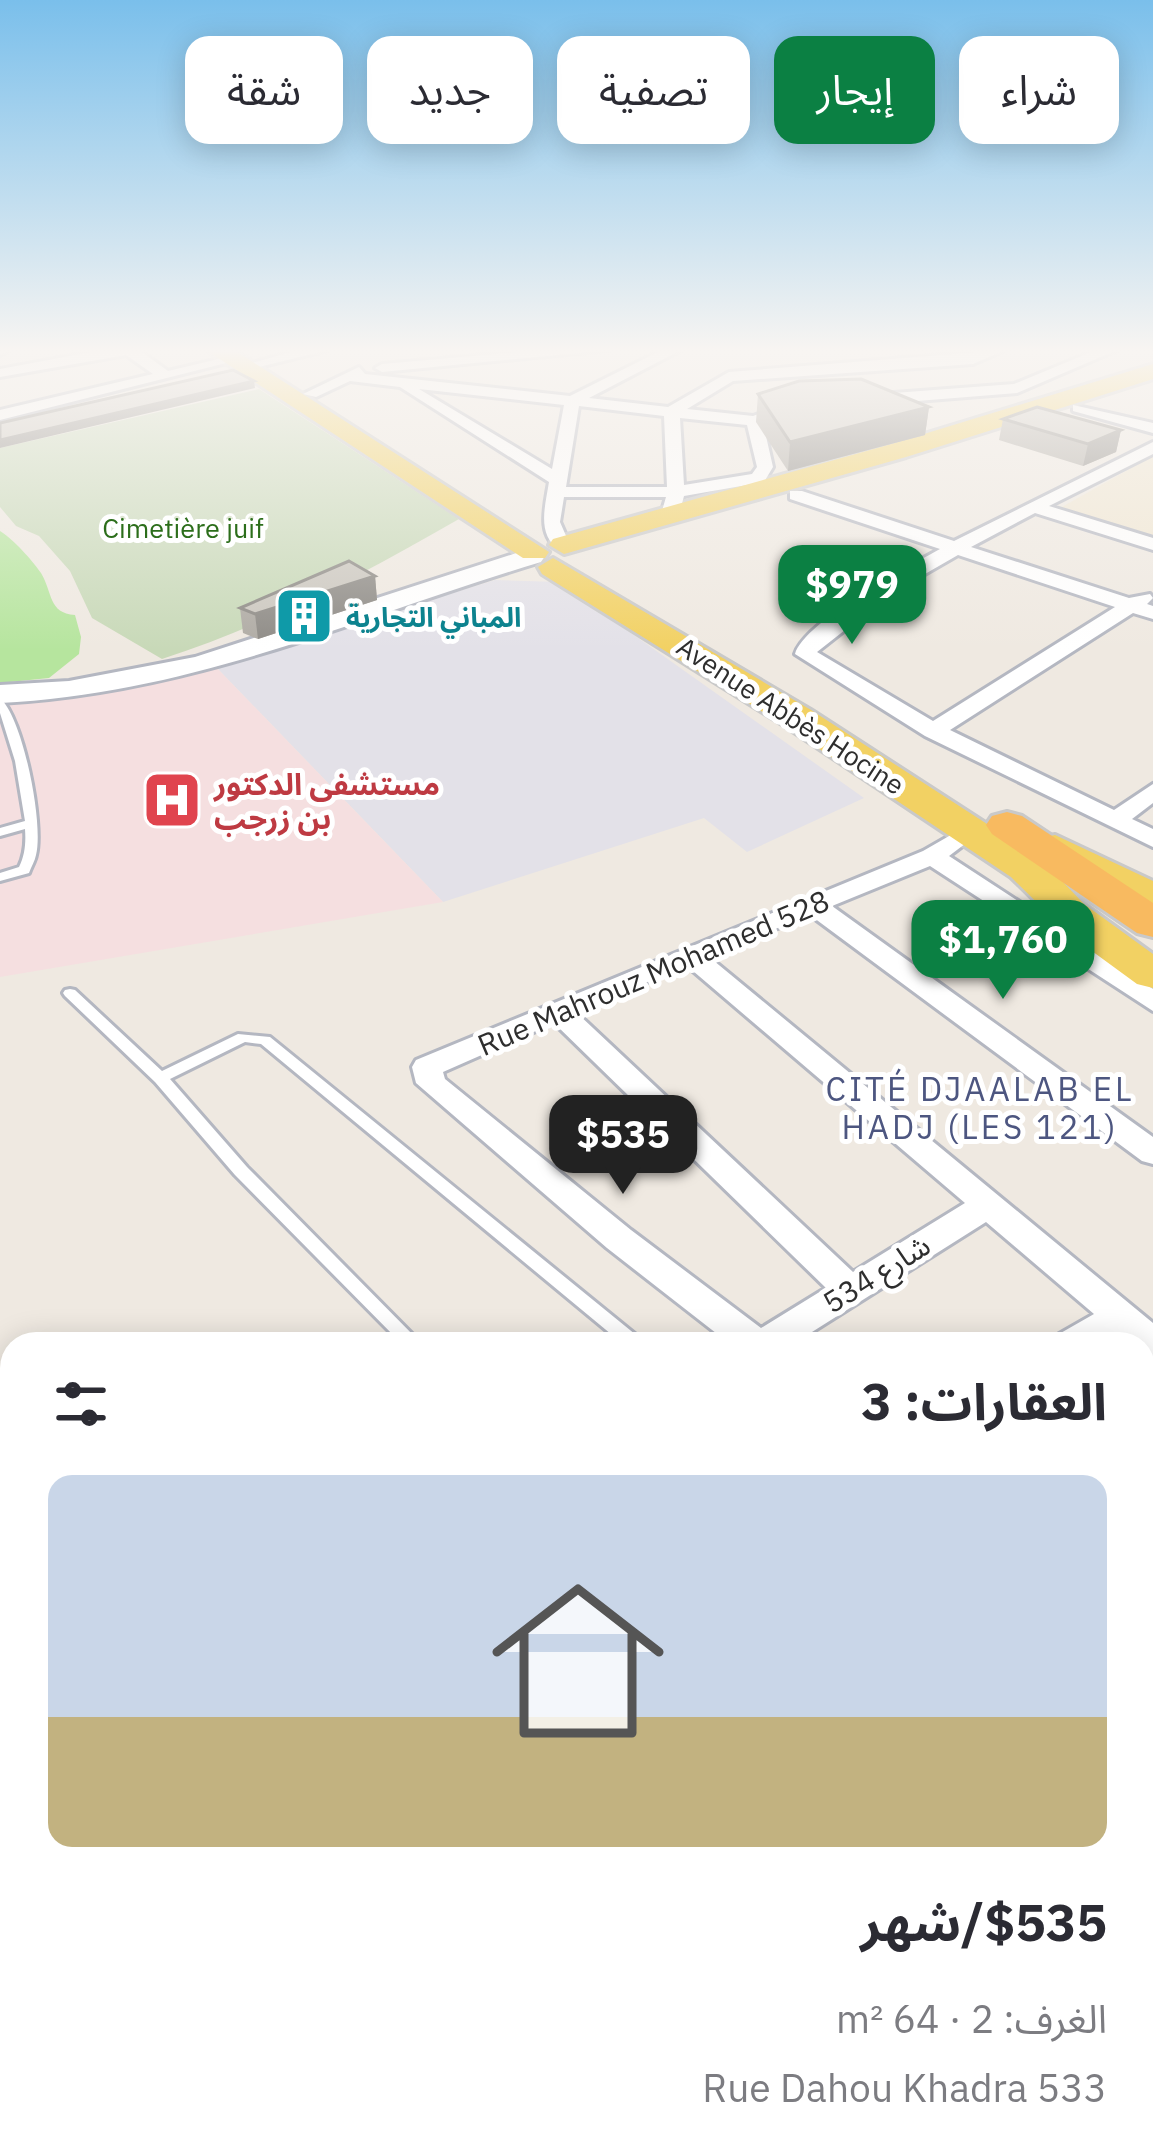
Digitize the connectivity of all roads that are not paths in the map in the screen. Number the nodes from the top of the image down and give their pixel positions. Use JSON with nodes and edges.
{"nodes":[{"id":1,"x":385,"y":450,"type":"edge"},
{"id":2,"x":397,"y":450,"type":"edge"},
{"id":3,"x":502,"y":450,"type":"edge"},
{"id":4,"x":565,"y":450,"type":"edge"},
{"id":5,"x":672,"y":450,"type":"edge"},
{"id":6,"x":761,"y":450,"type":"edge"},
{"id":7,"x":882,"y":450,"type":"edge"},
{"id":8,"x":917,"y":450,"type":"edge"},
{"id":9,"x":1148,"y":450,"type":"edge"},
{"id":10,"x":776,"y":486,"type":"junction"},
{"id":11,"x":560,"y":487,"type":"junction"},
{"id":12,"x":672,"y":504,"type":"junction"},
{"id":13,"x":1037,"y":508,"type":"junction"},
{"id":14,"x":1153,"y":544,"type":"edge"},
{"id":15,"x":958,"y":549,"type":"junction"},
{"id":16,"x":558,"y":554,"type":"junction"},
{"id":17,"x":1153,"y":591,"type":"edge"},
{"id":18,"x":1142,"y":609,"type":"edge"},
{"id":19,"x":3,"y":711,"type":"edge"},
{"id":20,"x":933,"y":731,"type":"junction"},
{"id":21,"x":1153,"y":791,"type":"edge"},
{"id":22,"x":1114,"y":822,"type":"junction"},
{"id":23,"x":28,"y":824,"type":"junction"},
{"id":24,"x":0,"y":832,"type":"edge"},
{"id":25,"x":1153,"y":839,"type":"edge"},
{"id":26,"x":963,"y":840,"type":"junction"},
{"id":27,"x":1026,"y":868,"type":"junction"},
{"id":28,"x":0,"y":877,"type":"edge"},
{"id":29,"x":1153,"y":898,"type":"edge"},
{"id":30,"x":814,"y":905,"type":"junction"},
{"id":31,"x":1153,"y":923,"type":"edge"},
{"id":32,"x":1153,"y":949,"type":"edge"},
{"id":33,"x":689,"y":954,"type":"junction"},
{"id":34,"x":1153,"y":974,"type":"edge"},
{"id":35,"x":70,"y":993,"type":"dead end"},
{"id":36,"x":1153,"y":1002,"type":"edge"},
{"id":37,"x":558,"y":1011,"type":"junction"},
{"id":38,"x":160,"y":1078,"type":"junction"},
{"id":39,"x":1153,"y":1153,"type":"edge"},
{"id":40,"x":989,"y":1204,"type":"junction"},
{"id":41,"x":848,"y":1288,"type":"junction"},
{"id":42,"x":1118,"y":1317,"type":"junction"},
{"id":43,"x":401,"y":1332,"type":"edge"},
{"id":44,"x":619,"y":1332,"type":"edge"},
{"id":45,"x":744,"y":1332,"type":"edge"},
{"id":46,"x":779,"y":1332,"type":"edge"},
{"id":47,"x":1092,"y":1332,"type":"edge"},
{"id":48,"x":1138,"y":1332,"type":"edge"}],
"edges":[{"from":1,"to":16,"type":"main road"},
{"from":2,"to":16,"type":"main road"},
{"from":3,"to":11,"type":"street"},
{"from":4,"to":11,"type":"street"},
{"from":5,"to":12,"type":"street"},
{"from":6,"to":10,"type":"street"},
{"from":7,"to":10,"type":"main road"},
{"from":8,"to":10,"type":"main road"},
{"from":9,"to":13,"type":"street"},
{"from":10,"to":12,"type":"main road"},
{"from":10,"to":15,"type":"street"},
{"from":10,"to":16,"type":"main road"},
{"from":11,"to":12,"type":"street"},
{"from":11,"to":16,"type":"street"},
{"from":12,"to":16,"type":"main road"},
{"from":13,"to":14,"type":"street"},
{"from":13,"to":15,"type":"street"},
{"from":15,"to":18,"type":"street"},
{"from":15,"to":20,"type":"street"},
{"from":16,"to":19,"type":"main road"},
{"from":16,"to":26,"type":"main road","name":"Avenue Abbès Hocine"},
{"from":17,"to":18,"type":"street"},
{"from":18,"to":20,"type":"street"},
{"from":19,"to":23,"type":"lane"},
{"from":20,"to":22,"type":"street"},
{"from":21,"to":22,"type":"street"},
{"from":22,"to":25,"type":"street"},
{"from":23,"to":24,"type":"lane"},
{"from":23,"to":28,"type":"lane"},
{"from":26,"to":27,"type":"main road","name":"Avenue Abbès Hocine"},
{"from":26,"to":29,"type":"main road"},
{"from":26,"to":30,"type":"street","name":"Rue Mahrouz Mohamed 528"},
{"from":26,"to":31,"type":"highway"},
{"from":26,"to":36,"type":"street"},
{"from":27,"to":32,"type":"highway"},
{"from":27,"to":34,"type":"main road","name":"Avenue Abbès Hocine"},
{"from":30,"to":33,"type":"street","name":"Rue Mahrouz Mohamed 528"},
{"from":30,"to":39,"type":"street"},
{"from":33,"to":37,"type":"street","name":"Rue Mahrouz Mohamed 528"},
{"from":33,"to":40,"type":"street"},
{"from":35,"to":38,"type":"lane"},
{"from":37,"to":41,"type":"street"},
{"from":37,"to":45,"type":"street","name":"Rue Mahrouz Mohamed 528"},
{"from":38,"to":43,"type":"lane"},
{"from":38,"to":44,"type":"lane"},
{"from":40,"to":41,"type":"street","name":"534 شارع"},
{"from":40,"to":42,"type":"street"},
{"from":41,"to":46,"type":"street","name":"534 شارع"},
{"from":42,"to":47,"type":"street"},
{"from":42,"to":48,"type":"street"}]}
